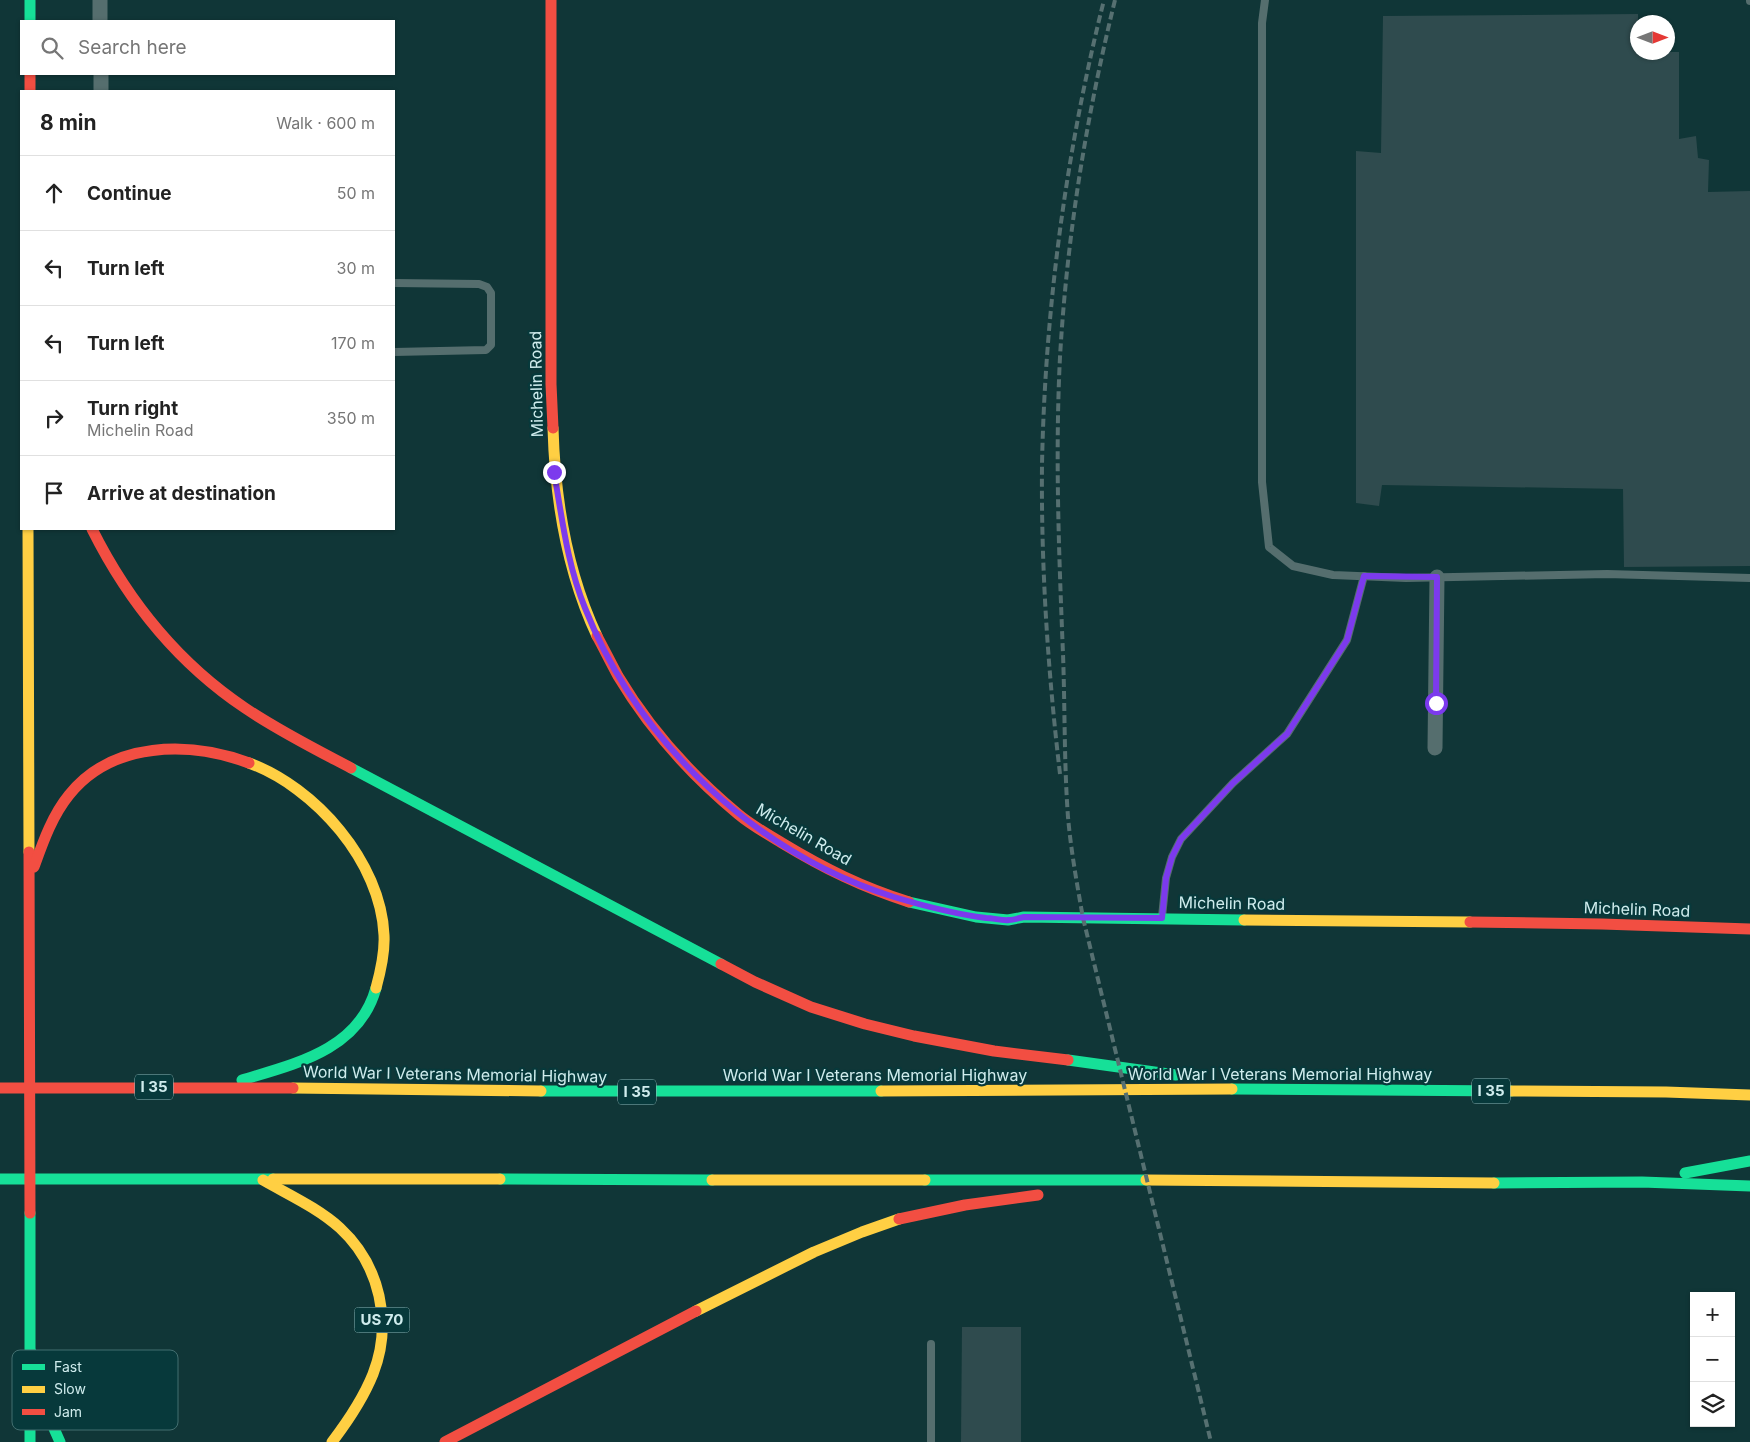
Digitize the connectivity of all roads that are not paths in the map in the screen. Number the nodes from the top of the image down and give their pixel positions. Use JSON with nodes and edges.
{"nodes":[{"id":1,"x":30,"y":0,"type":"edge"},
{"id":2,"x":100,"y":0,"type":"edge"},
{"id":3,"x":551,"y":0,"type":"edge"},
{"id":4,"x":1265,"y":0,"type":"edge"},
{"id":5,"x":30,"y":20,"type":"edge"},
{"id":6,"x":100,"y":20,"type":"edge"},
{"id":7,"x":30,"y":75,"type":"edge"},
{"id":8,"x":101,"y":75,"type":"edge"},
{"id":9,"x":30,"y":90,"type":"edge"},
{"id":10,"x":101,"y":90,"type":"edge"},
{"id":11,"x":395,"y":283,"type":"edge"},
{"id":12,"x":395,"y":352,"type":"edge"},
{"id":13,"x":28,"y":530,"type":"edge"},
{"id":14,"x":93,"y":530,"type":"edge"},
{"id":15,"x":1364,"y":576,"type":"junction"},
{"id":16,"x":1437,"y":577,"type":"junction"},
{"id":17,"x":1750,"y":578,"type":"edge"},
{"id":18,"x":1435,"y":748,"type":"dead end"},
{"id":19,"x":28,"y":885,"type":"junction"},
{"id":20,"x":1162,"y":918,"type":"junction"},
{"id":21,"x":1750,"y":929,"type":"edge"},
{"id":22,"x":219,"y":1087,"type":"junction"},
{"id":23,"x":0,"y":1088,"type":"edge"},
{"id":24,"x":1233,"y":1089,"type":"junction"},
{"id":25,"x":1666,"y":1092,"type":"junction"},
{"id":26,"x":1750,"y":1095,"type":"edge"},
{"id":27,"x":1741,"y":1106,"type":"dead end"},
{"id":28,"x":1750,"y":1161,"type":"edge"},
{"id":29,"x":0,"y":1179,"type":"edge"},
{"id":30,"x":262,"y":1179,"type":"junction"},
{"id":31,"x":1642,"y":1182,"type":"junction"},
{"id":32,"x":1082,"y":1185,"type":"junction"},
{"id":33,"x":1750,"y":1186,"type":"edge"},
{"id":34,"x":931,"y":1344,"type":"dead end"},
{"id":35,"x":30,"y":1349,"type":"edge"},
{"id":36,"x":55,"y":1430,"type":"edge"},
{"id":37,"x":60,"y":1442,"type":"edge"},
{"id":38,"x":332,"y":1442,"type":"edge"},
{"id":39,"x":445,"y":1442,"type":"edge"},
{"id":40,"x":930,"y":1442,"type":"edge"}],
"edges":[{"from":1,"to":5,"type":"main road"},
{"from":2,"to":6,"type":"street"},
{"from":3,"to":20,"type":"main road","name":"Michelin Road"},
{"from":4,"to":15,"type":"lane"},
{"from":7,"to":9,"type":"main road"},
{"from":8,"to":10,"type":"street"},
{"from":11,"to":12,"type":"lane"},
{"from":13,"to":19,"type":"main road"},
{"from":14,"to":24,"type":"main road"},
{"from":15,"to":16,"type":"lane"},
{"from":15,"to":20,"type":"lane"},
{"from":16,"to":17,"type":"lane"},
{"from":16,"to":18,"type":"street"},
{"from":19,"to":22,"type":"main road"},
{"from":19,"to":35,"type":"main road"},
{"from":20,"to":21,"type":"main road","name":"Michelin Road"},
{"from":22,"to":23,"type":"main road","name":"World War I Veterans Memorial Highway","number":"I 35"},
{"from":22,"to":24,"type":"main road","name":"World War I Veterans Memorial Highway","number":"I 35"},
{"from":24,"to":25,"type":"main road","name":"World War I Veterans Memorial Highway","number":"I 35"},
{"from":25,"to":26,"type":"main road","name":"World War I Veterans Memorial Highway","number":"I 35"},
{"from":25,"to":27,"type":"main road"},
{"from":28,"to":31,"type":"main road"},
{"from":29,"to":30,"type":"main road"},
{"from":30,"to":32,"type":"main road"},
{"from":30,"to":38,"type":"main road","number":"US 70"},
{"from":31,"to":32,"type":"main road"},
{"from":31,"to":33,"type":"main road"},
{"from":32,"to":39,"type":"main road"},
{"from":34,"to":40,"type":"lane"},
{"from":36,"to":37,"type":"main road"}]}
